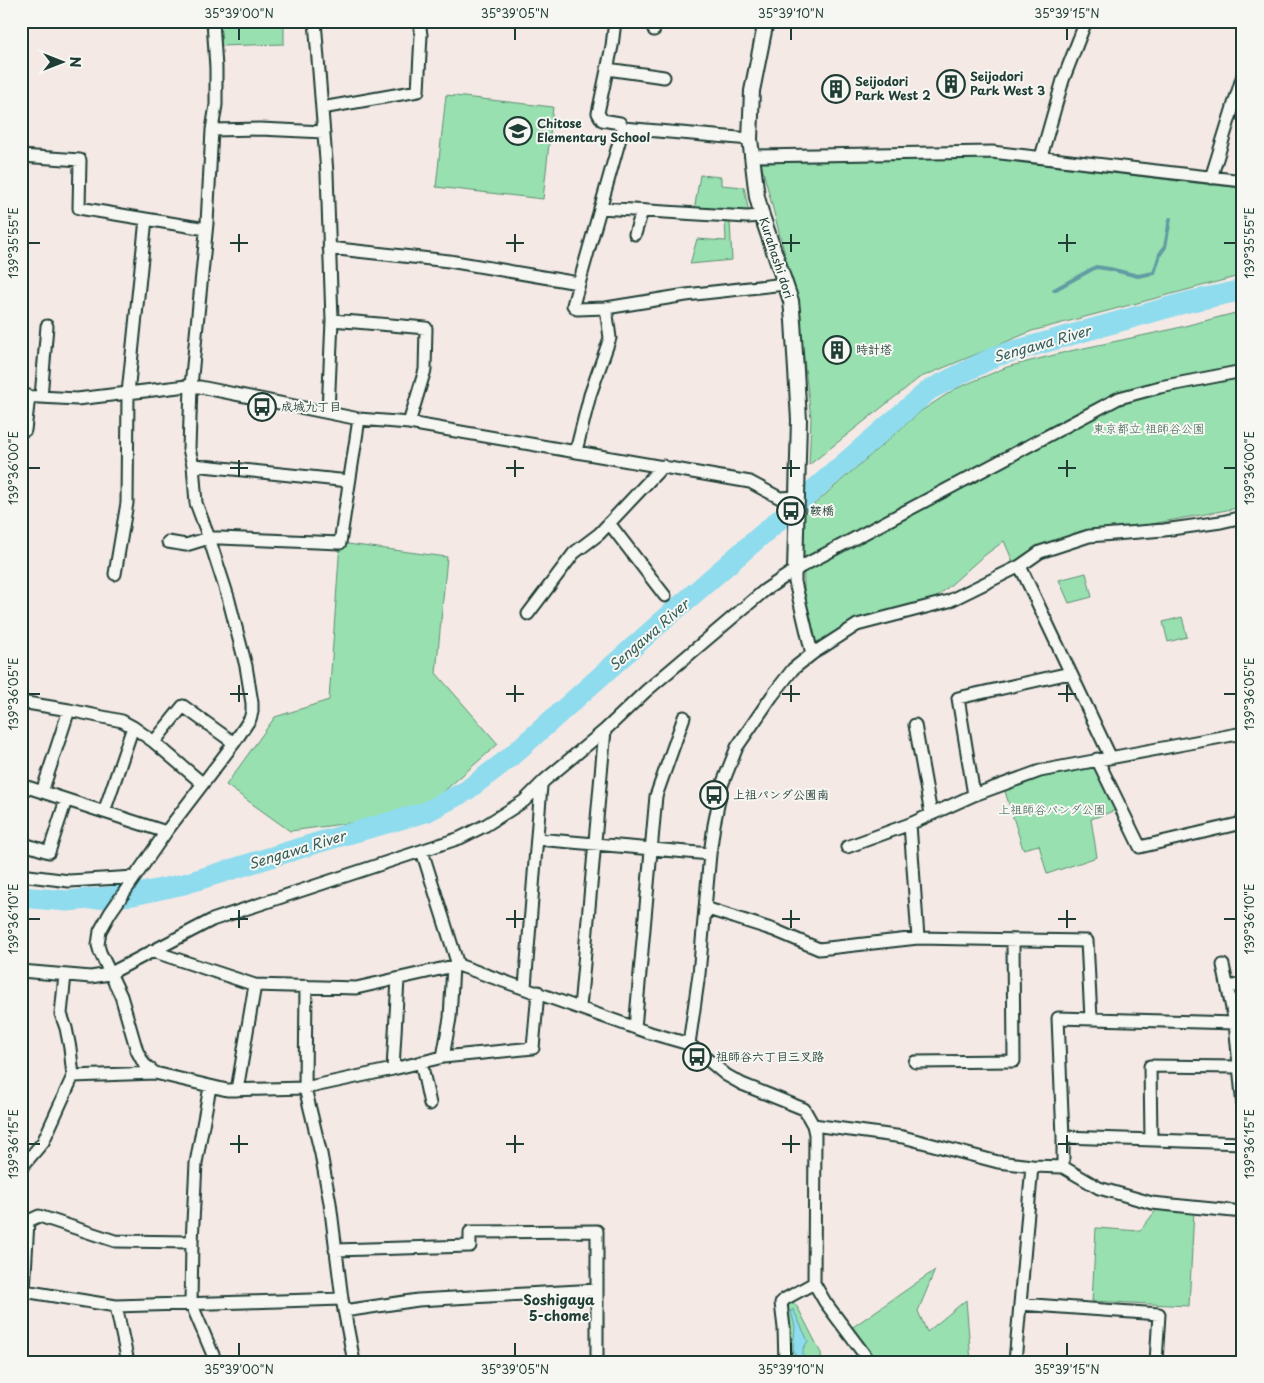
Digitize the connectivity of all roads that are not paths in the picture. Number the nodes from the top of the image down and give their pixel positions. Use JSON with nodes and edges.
{"nodes":[{"id":1,"x":212,"y":21,"type":"edge"},
{"id":2,"x":315,"y":21,"type":"edge"},
{"id":3,"x":419,"y":21,"type":"edge"},
{"id":4,"x":615,"y":21,"type":"edge"},
{"id":5,"x":766,"y":21,"type":"edge"},
{"id":6,"x":1086,"y":21,"type":"edge"},
{"id":7,"x":607,"y":69,"type":"junction"},
{"id":8,"x":1243,"y":75,"type":"edge"},
{"id":9,"x":664,"y":77,"type":"dead end"},
{"id":10,"x":322,"y":108,"type":"junction"},
{"id":11,"x":623,"y":128,"type":"junction"},
{"id":12,"x":212,"y":130,"type":"junction"},
{"id":13,"x":324,"y":132,"type":"junction"},
{"id":14,"x":750,"y":139,"type":"junction"},
{"id":15,"x":21,"y":156,"type":"edge"},
{"id":16,"x":752,"y":156,"type":"junction"},
{"id":17,"x":1041,"y":157,"type":"junction"},
{"id":18,"x":1211,"y":178,"type":"junction"},
{"id":19,"x":1243,"y":181,"type":"edge"},
{"id":20,"x":600,"y":208,"type":"junction"},
{"id":21,"x":642,"y":211,"type":"junction"},
{"id":22,"x":762,"y":216,"type":"junction"},
{"id":23,"x":146,"y":219,"type":"junction"},
{"id":24,"x":206,"y":229,"type":"junction"},
{"id":25,"x":635,"y":234,"type":"dead end"},
{"id":26,"x":329,"y":248,"type":"junction"},
{"id":27,"x":578,"y":283,"type":"junction"},
{"id":28,"x":786,"y":284,"type":"junction"},
{"id":29,"x":606,"y":308,"type":"junction"},
{"id":30,"x":332,"y":320,"type":"junction"},
{"id":31,"x":47,"y":326,"type":"dead end"},
{"id":32,"x":1243,"y":371,"type":"edge"},
{"id":33,"x":192,"y":386,"type":"junction"},
{"id":34,"x":128,"y":393,"type":"junction"},
{"id":35,"x":25,"y":396,"type":"edge"},
{"id":36,"x":41,"y":397,"type":"junction"},
{"id":37,"x":328,"y":412,"type":"junction"},
{"id":38,"x":359,"y":419,"type":"junction"},
{"id":39,"x":410,"y":424,"type":"junction"},
{"id":40,"x":21,"y":430,"type":"edge"},
{"id":41,"x":576,"y":451,"type":"junction"},
{"id":42,"x":193,"y":465,"type":"junction"},
{"id":43,"x":663,"y":466,"type":"junction"},
{"id":44,"x":798,"y":480,"type":"junction"},
{"id":45,"x":349,"y":481,"type":"junction"},
{"id":46,"x":778,"y":497,"type":"junction"},
{"id":47,"x":798,"y":497,"type":"junction"},
{"id":48,"x":1243,"y":517,"type":"edge"},
{"id":49,"x":609,"y":523,"type":"junction"},
{"id":50,"x":209,"y":538,"type":"junction"},
{"id":51,"x":168,"y":542,"type":"dead end"},
{"id":52,"x":1020,"y":566,"type":"junction"},
{"id":53,"x":795,"y":570,"type":"junction"},
{"id":54,"x":114,"y":574,"type":"dead end"},
{"id":55,"x":665,"y":596,"type":"dead end"},
{"id":56,"x":528,"y":614,"type":"dead end"},
{"id":57,"x":812,"y":654,"type":"junction"},
{"id":58,"x":1070,"y":673,"type":"junction"},
{"id":59,"x":21,"y":702,"type":"edge"},
{"id":60,"x":70,"y":710,"type":"junction"},
{"id":61,"x":684,"y":717,"type":"dead end"},
{"id":62,"x":915,"y":725,"type":"dead end"},
{"id":63,"x":133,"y":727,"type":"junction"},
{"id":64,"x":605,"y":730,"type":"junction"},
{"id":65,"x":1243,"y":733,"type":"edge"},
{"id":66,"x":154,"y":742,"type":"junction"},
{"id":67,"x":234,"y":743,"type":"junction"},
{"id":68,"x":1110,"y":756,"type":"junction"},
{"id":69,"x":1098,"y":759,"type":"junction"},
{"id":70,"x":202,"y":783,"type":"junction"},
{"id":71,"x":21,"y":785,"type":"edge"},
{"id":72,"x":541,"y":786,"type":"junction"},
{"id":73,"x":42,"y":792,"type":"junction"},
{"id":74,"x":974,"y":795,"type":"junction"},
{"id":75,"x":66,"y":800,"type":"junction"},
{"id":76,"x":104,"y":812,"type":"junction"},
{"id":77,"x":931,"y":814,"type":"junction"},
{"id":78,"x":1243,"y":818,"type":"edge"},
{"id":79,"x":910,"y":824,"type":"junction"},
{"id":80,"x":166,"y":832,"type":"junction"},
{"id":81,"x":537,"y":840,"type":"junction"},
{"id":82,"x":21,"y":843,"type":"edge"},
{"id":83,"x":593,"y":845,"type":"junction"},
{"id":84,"x":847,"y":847,"type":"dead end"},
{"id":85,"x":422,"y":850,"type":"junction"},
{"id":86,"x":651,"y":850,"type":"junction"},
{"id":87,"x":710,"y":854,"type":"junction"},
{"id":88,"x":21,"y":875,"type":"edge"},
{"id":89,"x":133,"y":879,"type":"junction"},
{"id":90,"x":705,"y":908,"type":"junction"},
{"id":91,"x":918,"y":938,"type":"junction"},
{"id":92,"x":1013,"y":940,"type":"junction"},
{"id":93,"x":152,"y":951,"type":"junction"},
{"id":94,"x":455,"y":965,"type":"junction"},
{"id":95,"x":1223,"y":965,"type":"dead end"},
{"id":96,"x":21,"y":971,"type":"edge"},
{"id":97,"x":109,"y":974,"type":"junction"},
{"id":98,"x":65,"y":975,"type":"junction"},
{"id":99,"x":398,"y":979,"type":"junction"},
{"id":100,"x":1243,"y":984,"type":"edge"},
{"id":101,"x":255,"y":985,"type":"junction"},
{"id":102,"x":306,"y":986,"type":"junction"},
{"id":103,"x":525,"y":987,"type":"junction"},
{"id":104,"x":1229,"y":987,"type":"junction"},
{"id":105,"x":538,"y":992,"type":"junction"},
{"id":106,"x":580,"y":1008,"type":"junction"},
{"id":107,"x":1092,"y":1018,"type":"junction"},
{"id":108,"x":1235,"y":1023,"type":"junction"},
{"id":109,"x":635,"y":1028,"type":"junction"},
{"id":110,"x":1240,"y":1038,"type":"edge"},
{"id":111,"x":690,"y":1044,"type":"junction"},
{"id":112,"x":443,"y":1056,"type":"junction"},
{"id":113,"x":421,"y":1062,"type":"junction"},
{"id":114,"x":915,"y":1062,"type":"dead end"},
{"id":115,"x":1238,"y":1067,"type":"junction"},
{"id":116,"x":393,"y":1069,"type":"junction"},
{"id":117,"x":154,"y":1073,"type":"junction"},
{"id":118,"x":73,"y":1076,"type":"junction"},
{"id":119,"x":210,"y":1087,"type":"junction"},
{"id":120,"x":305,"y":1088,"type":"junction"},
{"id":121,"x":237,"y":1090,"type":"junction"},
{"id":122,"x":430,"y":1104,"type":"dead end"},
{"id":123,"x":1243,"y":1107,"type":"edge"},
{"id":124,"x":814,"y":1125,"type":"junction"},
{"id":125,"x":1064,"y":1137,"type":"junction"},
{"id":126,"x":1150,"y":1140,"type":"junction"},
{"id":127,"x":1243,"y":1144,"type":"edge"},
{"id":128,"x":1032,"y":1166,"type":"junction"},
{"id":129,"x":1063,"y":1167,"type":"junction"},
{"id":130,"x":21,"y":1168,"type":"edge"},
{"id":131,"x":1243,"y":1212,"type":"edge"},
{"id":132,"x":192,"y":1242,"type":"junction"},
{"id":133,"x":335,"y":1250,"type":"junction"},
{"id":134,"x":814,"y":1283,"type":"junction"},
{"id":135,"x":597,"y":1290,"type":"junction"},
{"id":136,"x":23,"y":1296,"type":"edge"},
{"id":137,"x":191,"y":1303,"type":"junction"},
{"id":138,"x":1020,"y":1304,"type":"junction"},
{"id":139,"x":343,"y":1305,"type":"junction"},
{"id":140,"x":116,"y":1306,"type":"junction"},
{"id":141,"x":353,"y":1361,"type":"edge"},
{"id":142,"x":128,"y":1362,"type":"edge"},
{"id":143,"x":216,"y":1362,"type":"edge"},
{"id":144,"x":345,"y":1362,"type":"edge"},
{"id":145,"x":597,"y":1362,"type":"edge"},
{"id":146,"x":785,"y":1362,"type":"edge"},
{"id":147,"x":870,"y":1362,"type":"edge"},
{"id":148,"x":1015,"y":1362,"type":"edge"},
{"id":149,"x":1156,"y":1362,"type":"edge"}],
"edges":[{"from":1,"to":12,"type":"street"},
{"from":2,"to":10,"type":"street"},
{"from":3,"to":10,"type":"street"},
{"from":4,"to":7,"type":"street"},
{"from":5,"to":14,"type":"street","name":"Kurahashi dori"},
{"from":6,"to":17,"type":"street"},
{"from":7,"to":9,"type":"street"},
{"from":7,"to":11,"type":"street"},
{"from":8,"to":18,"type":"street"},
{"from":10,"to":13,"type":"street"},
{"from":11,"to":14,"type":"street"},
{"from":11,"to":20,"type":"street"},
{"from":12,"to":13,"type":"street"},
{"from":12,"to":24,"type":"street"},
{"from":13,"to":26,"type":"street"},
{"from":14,"to":16,"type":"street","name":"Kurahashi dori"},
{"from":15,"to":23,"type":"street"},
{"from":16,"to":17,"type":"street"},
{"from":16,"to":22,"type":"street","name":"Kurahashi dori"},
{"from":17,"to":18,"type":"street"},
{"from":18,"to":19,"type":"street"},
{"from":20,"to":21,"type":"street"},
{"from":20,"to":27,"type":"street"},
{"from":21,"to":22,"type":"street"},
{"from":21,"to":25,"type":"street"},
{"from":22,"to":28,"type":"street","name":"Kurahashi dori"},
{"from":23,"to":24,"type":"street"},
{"from":23,"to":34,"type":"street"},
{"from":24,"to":33,"type":"street"},
{"from":26,"to":27,"type":"street"},
{"from":26,"to":30,"type":"street"},
{"from":27,"to":29,"type":"street"},
{"from":28,"to":29,"type":"street"},
{"from":28,"to":44,"type":"street","name":"Kurahashi dori"},
{"from":29,"to":41,"type":"street"},
{"from":30,"to":37,"type":"street"},
{"from":30,"to":39,"type":"street"},
{"from":31,"to":36,"type":"street"},
{"from":32,"to":53,"type":"street"},
{"from":33,"to":34,"type":"street"},
{"from":33,"to":37,"type":"street"},
{"from":33,"to":42,"type":"street"},
{"from":34,"to":36,"type":"street"},
{"from":34,"to":54,"type":"street"},
{"from":35,"to":36,"type":"street"},
{"from":35,"to":40,"type":"street"},
{"from":37,"to":38,"type":"street"},
{"from":38,"to":39,"type":"street"},
{"from":38,"to":45,"type":"street"},
{"from":39,"to":41,"type":"street"},
{"from":41,"to":43,"type":"street"},
{"from":42,"to":45,"type":"street"},
{"from":42,"to":50,"type":"street"},
{"from":43,"to":46,"type":"street"},
{"from":43,"to":49,"type":"street"},
{"from":44,"to":46,"type":"street"},
{"from":44,"to":47,"type":"street","name":"Kurahashi dori"},
{"from":45,"to":50,"type":"street"},
{"from":46,"to":47,"type":"street"},
{"from":47,"to":53,"type":"street","name":"Kurahashi dori"},
{"from":48,"to":52,"type":"street"},
{"from":49,"to":55,"type":"street"},
{"from":49,"to":56,"type":"street"},
{"from":50,"to":51,"type":"street"},
{"from":50,"to":67,"type":"street"},
{"from":52,"to":57,"type":"street"},
{"from":52,"to":58,"type":"street"},
{"from":53,"to":57,"type":"street"},
{"from":53,"to":64,"type":"street"},
{"from":57,"to":87,"type":"street"},
{"from":58,"to":68,"type":"street"},
{"from":58,"to":74,"type":"street"},
{"from":59,"to":60,"type":"street"},
{"from":60,"to":63,"type":"street"},
{"from":60,"to":73,"type":"street"},
{"from":61,"to":86,"type":"street"},
{"from":62,"to":77,"type":"street"},
{"from":63,"to":66,"type":"street"},
{"from":63,"to":76,"type":"street"},
{"from":64,"to":72,"type":"street"},
{"from":64,"to":83,"type":"street"},
{"from":65,"to":68,"type":"street"},
{"from":66,"to":67,"type":"street"},
{"from":66,"to":70,"type":"street"},
{"from":67,"to":70,"type":"street"},
{"from":68,"to":69,"type":"street"},
{"from":69,"to":74,"type":"street"},
{"from":69,"to":78,"type":"street"},
{"from":70,"to":80,"type":"street"},
{"from":71,"to":73,"type":"street"},
{"from":72,"to":81,"type":"street"},
{"from":72,"to":85,"type":"street"},
{"from":73,"to":75,"type":"street"},
{"from":74,"to":77,"type":"street"},
{"from":75,"to":76,"type":"street"},
{"from":75,"to":82,"type":"street"},
{"from":76,"to":80,"type":"street"},
{"from":77,"to":79,"type":"street"},
{"from":79,"to":84,"type":"street"},
{"from":79,"to":91,"type":"street"},
{"from":80,"to":89,"type":"street"},
{"from":81,"to":83,"type":"street"},
{"from":81,"to":103,"type":"street"},
{"from":83,"to":86,"type":"street"},
{"from":83,"to":106,"type":"street"},
{"from":85,"to":93,"type":"street"},
{"from":85,"to":94,"type":"street"},
{"from":86,"to":87,"type":"street"},
{"from":86,"to":109,"type":"street"},
{"from":87,"to":90,"type":"street"},
{"from":88,"to":89,"type":"street"},
{"from":89,"to":97,"type":"street"},
{"from":90,"to":91,"type":"street"},
{"from":90,"to":111,"type":"street"},
{"from":91,"to":92,"type":"street"},
{"from":92,"to":107,"type":"street"},
{"from":92,"to":114,"type":"street"},
{"from":93,"to":97,"type":"street"},
{"from":93,"to":101,"type":"street"},
{"from":94,"to":99,"type":"street"},
{"from":94,"to":103,"type":"street"},
{"from":94,"to":112,"type":"street"},
{"from":95,"to":104,"type":"street"},
{"from":96,"to":98,"type":"street"},
{"from":97,"to":98,"type":"street"},
{"from":97,"to":117,"type":"street"},
{"from":98,"to":118,"type":"street"},
{"from":99,"to":102,"type":"street"},
{"from":99,"to":116,"type":"street"},
{"from":100,"to":104,"type":"street"},
{"from":101,"to":102,"type":"street"},
{"from":101,"to":121,"type":"street"},
{"from":102,"to":120,"type":"street"},
{"from":103,"to":105,"type":"street"},
{"from":104,"to":108,"type":"street"},
{"from":105,"to":106,"type":"street"},
{"from":105,"to":112,"type":"street"},
{"from":106,"to":109,"type":"street"},
{"from":107,"to":108,"type":"street"},
{"from":107,"to":125,"type":"street"},
{"from":108,"to":110,"type":"street"},
{"from":109,"to":111,"type":"street"},
{"from":110,"to":115,"type":"street"},
{"from":111,"to":124,"type":"street"},
{"from":112,"to":113,"type":"street"},
{"from":113,"to":116,"type":"street"},
{"from":113,"to":122,"type":"street"},
{"from":115,"to":123,"type":"street"},
{"from":115,"to":126,"type":"street"},
{"from":116,"to":120,"type":"street"},
{"from":117,"to":118,"type":"street"},
{"from":117,"to":119,"type":"street"},
{"from":118,"to":130,"type":"street"},
{"from":119,"to":121,"type":"street"},
{"from":119,"to":132,"type":"street"},
{"from":120,"to":121,"type":"street"},
{"from":120,"to":133,"type":"street"},
{"from":124,"to":128,"type":"street"},
{"from":124,"to":134,"type":"street"},
{"from":125,"to":126,"type":"street"},
{"from":125,"to":129,"type":"street"},
{"from":126,"to":127,"type":"street"},
{"from":128,"to":129,"type":"street"},
{"from":128,"to":138,"type":"street"},
{"from":129,"to":131,"type":"street"},
{"from":132,"to":136,"type":"street"},
{"from":132,"to":137,"type":"street"},
{"from":133,"to":135,"type":"street"},
{"from":133,"to":139,"type":"street"},
{"from":134,"to":146,"type":"street"},
{"from":134,"to":147,"type":"street"},
{"from":135,"to":139,"type":"street"},
{"from":135,"to":145,"type":"street"},
{"from":136,"to":140,"type":"street"},
{"from":137,"to":139,"type":"street"},
{"from":137,"to":140,"type":"street"},
{"from":137,"to":143,"type":"street"},
{"from":138,"to":148,"type":"street"},
{"from":138,"to":149,"type":"street"},
{"from":139,"to":141,"type":"street"},
{"from":140,"to":142,"type":"street"},
{"from":141,"to":144,"type":"street"}]}
